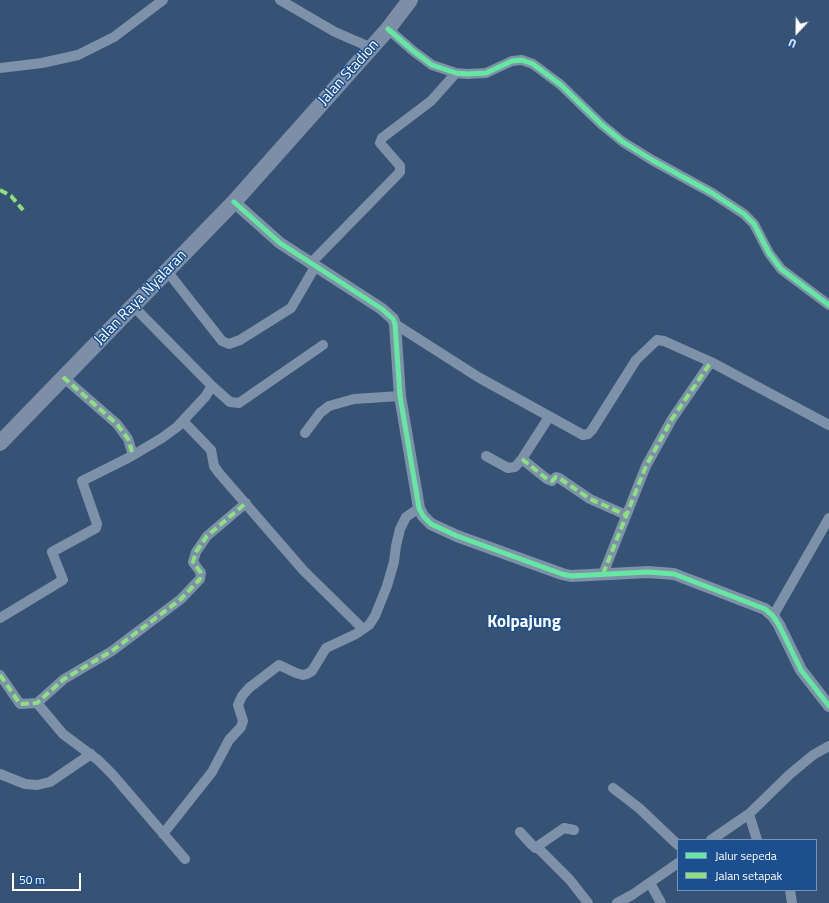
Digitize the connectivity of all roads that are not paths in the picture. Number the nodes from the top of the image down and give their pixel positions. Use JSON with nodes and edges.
{"nodes":[{"id":1,"x":163,"y":0,"type":"edge"},
{"id":2,"x":280,"y":0,"type":"edge"},
{"id":3,"x":410,"y":0,"type":"edge"},
{"id":4,"x":388,"y":29,"type":"junction"},
{"id":5,"x":372,"y":48,"type":"junction"},
{"id":6,"x":0,"y":68,"type":"edge"},
{"id":7,"x":456,"y":72,"type":"junction"},
{"id":8,"x":283,"y":147,"type":"joint"},
{"id":9,"x":234,"y":202,"type":"junction"},
{"id":10,"x":313,"y":265,"type":"junction"},
{"id":11,"x":167,"y":271,"type":"junction"},
{"id":12,"x":133,"y":306,"type":"junction"},
{"id":13,"x":829,"y":306,"type":"edge"},
{"id":14,"x":395,"y":324,"type":"junction"},
{"id":15,"x":323,"y":345,"type":"dead end"},
{"id":16,"x":711,"y":362,"type":"junction"},
{"id":17,"x":63,"y":377,"type":"junction"},
{"id":18,"x":212,"y":386,"type":"junction"},
{"id":19,"x":400,"y":396,"type":"junction"},
{"id":20,"x":549,"y":417,"type":"junction"},
{"id":21,"x":183,"y":421,"type":"junction"},
{"id":22,"x":829,"y":425,"type":"edge"},
{"id":23,"x":305,"y":433,"type":"dead end"},
{"id":24,"x":0,"y":443,"type":"edge"},
{"id":25,"x":133,"y":455,"type":"junction"},
{"id":26,"x":486,"y":456,"type":"dead end"},
{"id":27,"x":522,"y":459,"type":"junction"},
{"id":28,"x":246,"y":503,"type":"junction"},
{"id":29,"x":419,"y":508,"type":"junction"},
{"id":30,"x":626,"y":515,"type":"junction"},
{"id":31,"x":829,"y":518,"type":"edge"},
{"id":32,"x":603,"y":574,"type":"junction"},
{"id":33,"x":773,"y":616,"type":"junction"},
{"id":34,"x":0,"y":618,"type":"edge"},
{"id":35,"x":363,"y":629,"type":"junction"},
{"id":36,"x":0,"y":676,"type":"edge"},
{"id":37,"x":37,"y":703,"type":"junction"},
{"id":38,"x":829,"y":706,"type":"edge"},
{"id":39,"x":829,"y":746,"type":"edge"},
{"id":40,"x":91,"y":754,"type":"junction"},
{"id":41,"x":0,"y":774,"type":"edge"},
{"id":42,"x":613,"y":788,"type":"dead end"},
{"id":43,"x":749,"y":814,"type":"junction"},
{"id":44,"x":574,"y":830,"type":"dead end"},
{"id":45,"x":520,"y":832,"type":"dead end"},
{"id":46,"x":163,"y":834,"type":"junction"},
{"id":47,"x":712,"y":839,"type":"edge"},
{"id":48,"x":757,"y":839,"type":"edge"},
{"id":49,"x":677,"y":844,"type":"edge"},
{"id":50,"x":535,"y":848,"type":"junction"},
{"id":51,"x":185,"y":859,"type":"dead end"},
{"id":52,"x":677,"y":864,"type":"edge"},
{"id":53,"x":650,"y":883,"type":"junction"},
{"id":54,"x":790,"y":891,"type":"edge"},
{"id":55,"x":588,"y":903,"type":"edge"},
{"id":56,"x":617,"y":903,"type":"edge"},
{"id":57,"x":661,"y":903,"type":"edge"},
{"id":58,"x":792,"y":903,"type":"edge"}],
"edges":[{"from":1,"to":6,"type":"street"},
{"from":2,"to":5,"type":"street"},
{"from":3,"to":4,"type":"main road","name":"Jalan Stadion"},
{"from":4,"to":5,"type":"main road","name":"Jalan Stadion"},
{"from":4,"to":7,"type":"street"},
{"from":5,"to":8,"type":"main road","name":"Jalan Stadion"},
{"from":7,"to":10,"type":"street"},
{"from":7,"to":13,"type":"street"},
{"from":8,"to":9,"type":"main road","name":"Jalan Raya Nyalaran"},
{"from":9,"to":10,"type":"street"},
{"from":9,"to":11,"type":"main road","name":"Jalan Raya Nyalaran"},
{"from":10,"to":11,"type":"street"},
{"from":10,"to":14,"type":"street"},
{"from":11,"to":12,"type":"main road","name":"Jalan Raya Nyalaran"},
{"from":12,"to":17,"type":"main road","name":"Jalan Raya Nyalaran"},
{"from":12,"to":18,"type":"street"},
{"from":14,"to":19,"type":"street"},
{"from":14,"to":20,"type":"street"},
{"from":15,"to":18,"type":"street"},
{"from":16,"to":20,"type":"street"},
{"from":16,"to":22,"type":"street"},
{"from":16,"to":30,"type":"street"},
{"from":17,"to":24,"type":"main road","name":"Jalan Raya Nyalaran"},
{"from":17,"to":25,"type":"street"},
{"from":18,"to":21,"type":"street"},
{"from":19,"to":23,"type":"street"},
{"from":19,"to":29,"type":"street"},
{"from":20,"to":27,"type":"street"},
{"from":21,"to":25,"type":"street"},
{"from":21,"to":28,"type":"street"},
{"from":25,"to":34,"type":"street"},
{"from":26,"to":27,"type":"street"},
{"from":27,"to":30,"type":"street"},
{"from":28,"to":35,"type":"street"},
{"from":28,"to":37,"type":"street"},
{"from":29,"to":32,"type":"street"},
{"from":29,"to":35,"type":"street"},
{"from":30,"to":32,"type":"street"},
{"from":31,"to":33,"type":"street"},
{"from":32,"to":33,"type":"street"},
{"from":33,"to":38,"type":"street"},
{"from":35,"to":46,"type":"street"},
{"from":36,"to":37,"type":"street"},
{"from":37,"to":40,"type":"street"},
{"from":39,"to":43,"type":"street"},
{"from":40,"to":41,"type":"street"},
{"from":40,"to":46,"type":"street"},
{"from":42,"to":49,"type":"street"},
{"from":43,"to":47,"type":"street"},
{"from":43,"to":48,"type":"street"},
{"from":44,"to":50,"type":"street"},
{"from":45,"to":50,"type":"street"},
{"from":46,"to":51,"type":"street"},
{"from":50,"to":55,"type":"street"},
{"from":52,"to":53,"type":"street"},
{"from":53,"to":56,"type":"street"},
{"from":53,"to":57,"type":"street"},
{"from":54,"to":58,"type":"street"}]}
